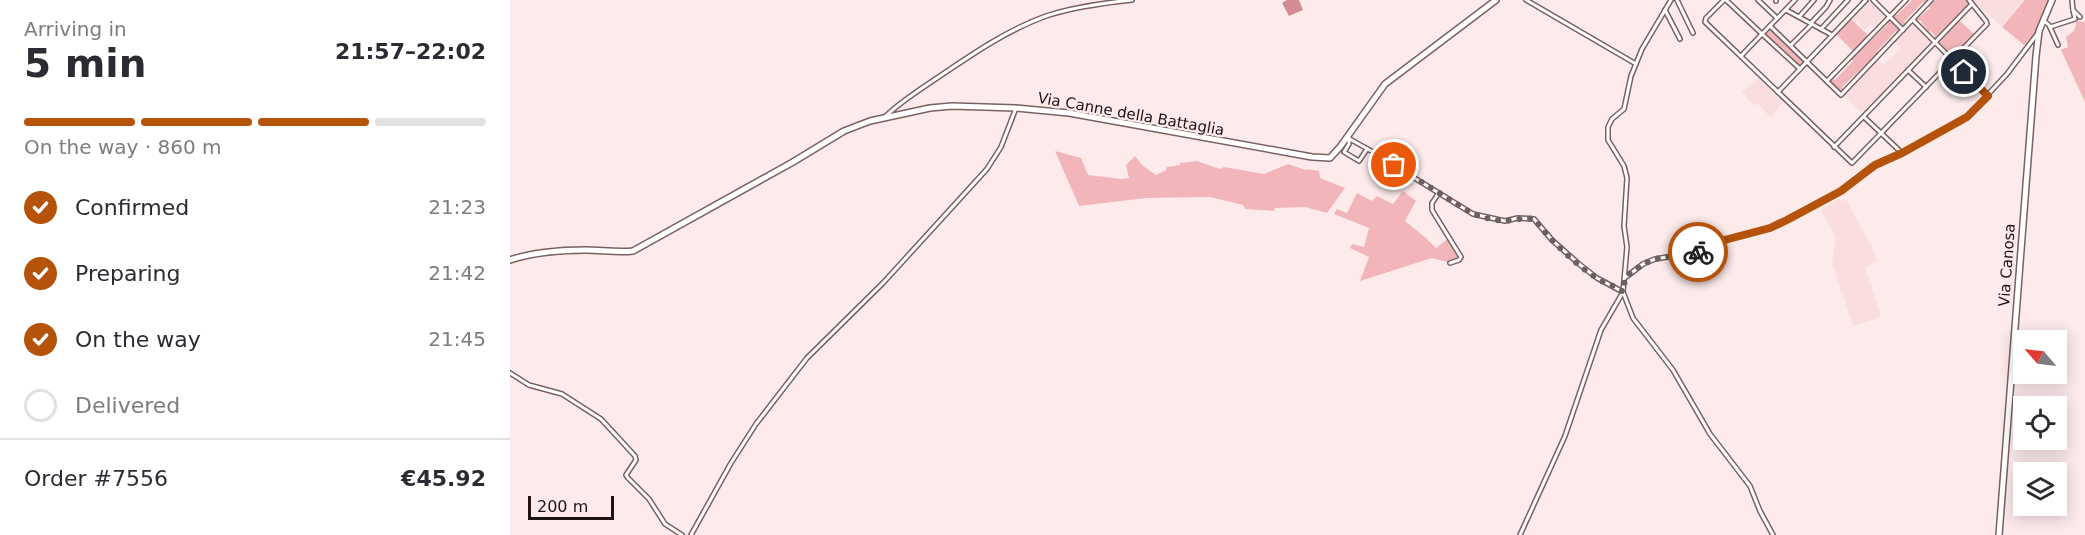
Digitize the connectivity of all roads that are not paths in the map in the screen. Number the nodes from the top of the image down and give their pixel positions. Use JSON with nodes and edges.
{"nodes":[{"id":1,"x":1132,"y":0,"type":"edge"},
{"id":2,"x":1496,"y":0,"type":"edge"},
{"id":3,"x":1526,"y":0,"type":"edge"},
{"id":4,"x":1671,"y":0,"type":"edge"},
{"id":5,"x":1677,"y":0,"type":"edge"},
{"id":6,"x":1725,"y":0,"type":"edge"},
{"id":7,"x":1758,"y":0,"type":"edge"},
{"id":8,"x":1795,"y":0,"type":"edge"},
{"id":9,"x":1814,"y":0,"type":"edge"},
{"id":10,"x":1830,"y":0,"type":"edge"},
{"id":11,"x":1848,"y":0,"type":"edge"},
{"id":12,"x":1866,"y":0,"type":"edge"},
{"id":13,"x":1873,"y":0,"type":"edge"},
{"id":14,"x":1906,"y":0,"type":"edge"},
{"id":15,"x":1931,"y":0,"type":"edge"},
{"id":16,"x":2052,"y":0,"type":"edge"},
{"id":17,"x":2072,"y":0,"type":"edge"},
{"id":18,"x":1970,"y":2,"type":"edge"},
{"id":19,"x":1665,"y":10,"type":"junction"},
{"id":20,"x":1786,"y":10,"type":"junction"},
{"id":21,"x":2073,"y":10,"type":"junction"},
{"id":22,"x":1890,"y":16,"type":"junction"},
{"id":23,"x":1798,"y":17,"type":"junction"},
{"id":24,"x":2080,"y":17,"type":"dead end"},
{"id":25,"x":1777,"y":18,"type":"junction"},
{"id":26,"x":1913,"y":20,"type":"junction"},
{"id":27,"x":2043,"y":21,"type":"junction"},
{"id":28,"x":1811,"y":24,"type":"junction"},
{"id":29,"x":1770,"y":26,"type":"junction"},
{"id":30,"x":2050,"y":27,"type":"junction"},
{"id":31,"x":1821,"y":29,"type":"junction"},
{"id":32,"x":1903,"y":30,"type":"junction"},
{"id":33,"x":2039,"y":31,"type":"junction"},
{"id":34,"x":1693,"y":33,"type":"dead end"},
{"id":35,"x":1762,"y":34,"type":"junction"},
{"id":36,"x":1832,"y":35,"type":"junction"},
{"id":37,"x":1680,"y":39,"type":"dead end"},
{"id":38,"x":1935,"y":42,"type":"junction"},
{"id":39,"x":1791,"y":45,"type":"junction"},
{"id":40,"x":2058,"y":45,"type":"dead end"},
{"id":41,"x":1740,"y":57,"type":"junction"},
{"id":42,"x":1952,"y":60,"type":"junction"},
{"id":43,"x":1807,"y":61,"type":"junction"},
{"id":44,"x":1636,"y":64,"type":"junction"},
{"id":45,"x":1800,"y":69,"type":"junction"},
{"id":46,"x":1908,"y":70,"type":"junction"},
{"id":47,"x":1827,"y":81,"type":"junction"},
{"id":48,"x":1926,"y":87,"type":"junction"},
{"id":49,"x":1777,"y":92,"type":"junction"},
{"id":50,"x":1988,"y":96,"type":"junction"},
{"id":51,"x":1016,"y":108,"type":"junction"},
{"id":52,"x":1864,"y":117,"type":"junction"},
{"id":53,"x":885,"y":118,"type":"junction"},
{"id":54,"x":1882,"y":133,"type":"junction"},
{"id":55,"x":1348,"y":137,"type":"junction"},
{"id":56,"x":1834,"y":147,"type":"junction"},
{"id":57,"x":1367,"y":149,"type":"junction"},
{"id":58,"x":1902,"y":153,"type":"junction"},
{"id":59,"x":1439,"y":193,"type":"junction"},
{"id":60,"x":510,"y":260,"type":"edge"},
{"id":61,"x":1450,"y":263,"type":"dead end"},
{"id":62,"x":1625,"y":279,"type":"junction"},
{"id":63,"x":1623,"y":292,"type":"junction"},
{"id":64,"x":510,"y":373,"type":"edge"},
{"id":65,"x":682,"y":535,"type":"edge"},
{"id":66,"x":691,"y":535,"type":"edge"},
{"id":67,"x":1520,"y":535,"type":"edge"},
{"id":68,"x":1773,"y":535,"type":"edge"},
{"id":69,"x":1999,"y":535,"type":"edge"}],
"edges":[{"from":1,"to":53,"type":"street"},
{"from":2,"to":55,"type":"street"},
{"from":3,"to":44,"type":"street"},
{"from":4,"to":19,"type":"street"},
{"from":5,"to":34,"type":"street"},
{"from":6,"to":35,"type":"street"},
{"from":6,"to":41,"type":"street"},
{"from":7,"to":25,"type":"street"},
{"from":8,"to":20,"type":"street"},
{"from":9,"to":23,"type":"street"},
{"from":10,"to":28,"type":"street"},
{"from":11,"to":31,"type":"street"},
{"from":12,"to":36,"type":"street"},
{"from":13,"to":22,"type":"street"},
{"from":14,"to":22,"type":"street"},
{"from":15,"to":26,"type":"street"},
{"from":16,"to":27,"type":"street","name":"Via Canosa"},
{"from":17,"to":21,"type":"street"},
{"from":18,"to":38,"type":"street"},
{"from":18,"to":42,"type":"street"},
{"from":19,"to":37,"type":"street"},
{"from":19,"to":44,"type":"street"},
{"from":20,"to":23,"type":"street"},
{"from":20,"to":25,"type":"street"},
{"from":21,"to":24,"type":"street"},
{"from":21,"to":30,"type":"street"},
{"from":22,"to":32,"type":"street"},
{"from":22,"to":47,"type":"street"},
{"from":23,"to":28,"type":"street"},
{"from":25,"to":29,"type":"street"},
{"from":26,"to":32,"type":"street"},
{"from":26,"to":38,"type":"street"},
{"from":27,"to":30,"type":"street"},
{"from":27,"to":33,"type":"street","name":"Via Canosa"},
{"from":28,"to":31,"type":"street"},
{"from":28,"to":39,"type":"street"},
{"from":29,"to":35,"type":"street"},
{"from":29,"to":39,"type":"street"},
{"from":30,"to":40,"type":"street"},
{"from":31,"to":36,"type":"street"},
{"from":32,"to":47,"type":"street"},
{"from":33,"to":50,"type":"street"},
{"from":33,"to":69,"type":"street","name":"Via Canosa"},
{"from":35,"to":41,"type":"street"},
{"from":35,"to":45,"type":"street"},
{"from":36,"to":43,"type":"street"},
{"from":38,"to":42,"type":"street"},
{"from":38,"to":46,"type":"street"},
{"from":39,"to":43,"type":"street"},
{"from":41,"to":49,"type":"street"},
{"from":42,"to":48,"type":"street"},
{"from":42,"to":50,"type":"street"},
{"from":43,"to":45,"type":"street"},
{"from":43,"to":47,"type":"street"},
{"from":44,"to":62,"type":"street"},
{"from":45,"to":49,"type":"street"},
{"from":46,"to":48,"type":"street"},
{"from":46,"to":52,"type":"street"},
{"from":48,"to":54,"type":"street"},
{"from":49,"to":56,"type":"street"},
{"from":50,"to":58,"type":"street"},
{"from":51,"to":53,"type":"street","name":"Via Canne della Battaglia"},
{"from":51,"to":55,"type":"street","name":"Via Canne della Battaglia"},
{"from":51,"to":66,"type":"street"},
{"from":52,"to":54,"type":"street"},
{"from":52,"to":56,"type":"street"},
{"from":53,"to":60,"type":"street","name":"Via Canne della Battaglia"},
{"from":54,"to":56,"type":"street"},
{"from":54,"to":58,"type":"street"},
{"from":55,"to":57,"type":"street"},
{"from":55,"to":57,"type":"street"},
{"from":57,"to":59,"type":"street"},
{"from":58,"to":62,"type":"street"},
{"from":59,"to":61,"type":"street"},
{"from":59,"to":63,"type":"street"},
{"from":62,"to":63,"type":"street"},
{"from":63,"to":67,"type":"street"},
{"from":63,"to":68,"type":"street"},
{"from":64,"to":65,"type":"street"}]}
